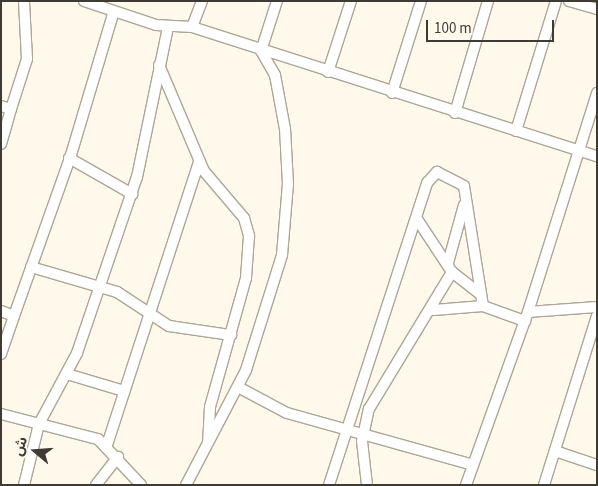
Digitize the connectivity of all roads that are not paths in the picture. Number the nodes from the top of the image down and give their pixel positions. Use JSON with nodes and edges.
{"nodes":[{"id":1,"x":24,"y":1,"type":"edge"},
{"id":2,"x":84,"y":1,"type":"edge"},
{"id":3,"x":202,"y":1,"type":"edge"},
{"id":4,"x":277,"y":1,"type":"edge"},
{"id":5,"x":351,"y":1,"type":"edge"},
{"id":6,"x":421,"y":1,"type":"edge"},
{"id":7,"x":488,"y":1,"type":"edge"},
{"id":8,"x":556,"y":1,"type":"edge"},
{"id":9,"x":569,"y":1,"type":"edge"},
{"id":10,"x":597,"y":9,"type":"edge"},
{"id":11,"x":114,"y":11,"type":"junction"},
{"id":12,"x":168,"y":27,"type":"junction"},
{"id":13,"x":192,"y":27,"type":"junction"},
{"id":14,"x":260,"y":51,"type":"junction"},
{"id":15,"x":159,"y":65,"type":"junction"},
{"id":16,"x":328,"y":72,"type":"junction"},
{"id":17,"x":392,"y":93,"type":"junction"},
{"id":18,"x":597,"y":93,"type":"edge"},
{"id":19,"x":6,"y":108,"type":"edge"},
{"id":20,"x":455,"y":112,"type":"junction"},
{"id":21,"x":516,"y":132,"type":"junction"},
{"id":22,"x":1,"y":144,"type":"edge"},
{"id":23,"x":581,"y":151,"type":"junction"},
{"id":24,"x":597,"y":156,"type":"edge"},
{"id":25,"x":69,"y":158,"type":"junction"},
{"id":26,"x":200,"y":162,"type":"junction"},
{"id":27,"x":132,"y":194,"type":"junction"},
{"id":28,"x":465,"y":199,"type":"junction"},
{"id":29,"x":417,"y":219,"type":"junction"},
{"id":30,"x":31,"y":267,"type":"junction"},
{"id":31,"x":450,"y":268,"type":"junction"},
{"id":32,"x":99,"y":286,"type":"junction"},
{"id":33,"x":481,"y":295,"type":"junction"},
{"id":34,"x":483,"y":306,"type":"junction"},
{"id":35,"x":597,"y":307,"type":"edge"},
{"id":36,"x":434,"y":310,"type":"junction"},
{"id":37,"x":1,"y":311,"type":"edge"},
{"id":38,"x":14,"y":316,"type":"junction"},
{"id":39,"x":149,"y":316,"type":"junction"},
{"id":40,"x":526,"y":316,"type":"junction"},
{"id":41,"x":597,"y":316,"type":"edge"},
{"id":42,"x":231,"y":334,"type":"junction"},
{"id":43,"x":1,"y":354,"type":"edge"},
{"id":44,"x":67,"y":374,"type":"junction"},
{"id":45,"x":238,"y":387,"type":"junction"},
{"id":46,"x":124,"y":391,"type":"junction"},
{"id":47,"x":1,"y":414,"type":"edge"},
{"id":48,"x":39,"y":424,"type":"junction"},
{"id":49,"x":347,"y":430,"type":"junction"},
{"id":50,"x":363,"y":434,"type":"junction"},
{"id":51,"x":208,"y":442,"type":"junction"},
{"id":52,"x":107,"y":445,"type":"junction"},
{"id":53,"x":555,"y":451,"type":"junction"},
{"id":54,"x":118,"y":457,"type":"junction"},
{"id":55,"x":473,"y":465,"type":"junction"},
{"id":56,"x":597,"y":466,"type":"edge"},
{"id":57,"x":371,"y":484,"type":"edge"},
{"id":58,"x":24,"y":485,"type":"edge"},
{"id":59,"x":96,"y":485,"type":"edge"},
{"id":60,"x":142,"y":485,"type":"edge"},
{"id":61,"x":186,"y":485,"type":"edge"},
{"id":62,"x":329,"y":485,"type":"edge"},
{"id":63,"x":466,"y":485,"type":"edge"},
{"id":64,"x":544,"y":485,"type":"edge"}],
"edges":[{"from":1,"to":19,"type":"street"},
{"from":2,"to":11,"type":"street"},
{"from":3,"to":13,"type":"street"},
{"from":4,"to":14,"type":"street"},
{"from":5,"to":16,"type":"street"},
{"from":6,"to":17,"type":"street"},
{"from":7,"to":20,"type":"street"},
{"from":8,"to":21,"type":"street"},
{"from":9,"to":10,"type":"street"},
{"from":11,"to":12,"type":"street"},
{"from":11,"to":25,"type":"street"},
{"from":12,"to":13,"type":"street"},
{"from":12,"to":15,"type":"street"},
{"from":13,"to":14,"type":"street"},
{"from":14,"to":16,"type":"street"},
{"from":14,"to":45,"type":"street"},
{"from":15,"to":26,"type":"street"},
{"from":15,"to":27,"type":"street"},
{"from":16,"to":17,"type":"street"},
{"from":17,"to":20,"type":"street"},
{"from":18,"to":23,"type":"street"},
{"from":19,"to":22,"type":"street"},
{"from":20,"to":21,"type":"street"},
{"from":21,"to":23,"type":"street"},
{"from":23,"to":24,"type":"street"},
{"from":23,"to":40,"type":"street"},
{"from":25,"to":27,"type":"street"},
{"from":25,"to":30,"type":"street"},
{"from":26,"to":39,"type":"street"},
{"from":26,"to":42,"type":"street"},
{"from":27,"to":32,"type":"street"},
{"from":28,"to":29,"type":"street"},
{"from":28,"to":31,"type":"street"},
{"from":28,"to":33,"type":"street"},
{"from":29,"to":31,"type":"street"},
{"from":29,"to":49,"type":"street"},
{"from":30,"to":32,"type":"street"},
{"from":30,"to":38,"type":"street"},
{"from":31,"to":33,"type":"street"},
{"from":31,"to":36,"type":"street"},
{"from":32,"to":39,"type":"street"},
{"from":32,"to":44,"type":"street"},
{"from":33,"to":34,"type":"street"},
{"from":34,"to":36,"type":"street"},
{"from":34,"to":40,"type":"street"},
{"from":35,"to":40,"type":"street"},
{"from":36,"to":50,"type":"street"},
{"from":37,"to":38,"type":"street"},
{"from":38,"to":43,"type":"street"},
{"from":39,"to":42,"type":"street"},
{"from":39,"to":46,"type":"street"},
{"from":40,"to":55,"type":"street"},
{"from":41,"to":53,"type":"street"},
{"from":42,"to":51,"type":"street"},
{"from":44,"to":46,"type":"street"},
{"from":44,"to":48,"type":"street"},
{"from":45,"to":49,"type":"street"},
{"from":45,"to":51,"type":"street"},
{"from":46,"to":52,"type":"street"},
{"from":47,"to":48,"type":"street"},
{"from":48,"to":52,"type":"street"},
{"from":48,"to":58,"type":"street"},
{"from":49,"to":50,"type":"street"},
{"from":49,"to":62,"type":"street"},
{"from":50,"to":55,"type":"street"},
{"from":50,"to":57,"type":"street"},
{"from":51,"to":61,"type":"street"},
{"from":52,"to":54,"type":"street"},
{"from":53,"to":56,"type":"street"},
{"from":53,"to":64,"type":"street"},
{"from":54,"to":59,"type":"street"},
{"from":54,"to":60,"type":"street"},
{"from":55,"to":63,"type":"street"}]}
